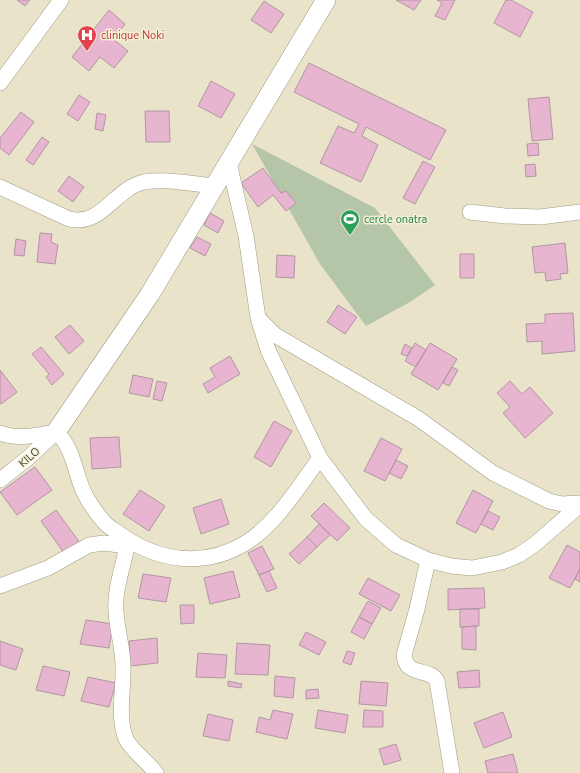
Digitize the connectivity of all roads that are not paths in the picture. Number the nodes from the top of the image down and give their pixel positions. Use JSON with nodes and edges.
{"nodes":[{"id":1,"x":61,"y":0,"type":"edge"},
{"id":2,"x":326,"y":0,"type":"edge"},
{"id":3,"x":0,"y":82,"type":"edge"},
{"id":4,"x":229,"y":163,"type":"junction"},
{"id":5,"x":214,"y":186,"type":"junction"},
{"id":6,"x":0,"y":187,"type":"edge"},
{"id":7,"x":470,"y":212,"type":"dead end"},
{"id":8,"x":580,"y":212,"type":"edge"},
{"id":9,"x":258,"y":318,"type":"junction"},
{"id":10,"x":56,"y":432,"type":"junction"},
{"id":11,"x":0,"y":433,"type":"edge"},
{"id":12,"x":320,"y":458,"type":"junction"},
{"id":13,"x":0,"y":480,"type":"edge"},
{"id":14,"x":580,"y":504,"type":"edge"},
{"id":15,"x":126,"y":542,"type":"junction"},
{"id":16,"x":428,"y":560,"type":"junction"},
{"id":17,"x":0,"y":586,"type":"edge"},
{"id":18,"x":156,"y":773,"type":"edge"},
{"id":19,"x":452,"y":773,"type":"edge"}],
"edges":[{"from":1,"to":3,"type":"street"},
{"from":2,"to":4,"type":"street"},
{"from":4,"to":5,"type":"street"},
{"from":4,"to":9,"type":"street"},
{"from":5,"to":6,"type":"street"},
{"from":5,"to":10,"type":"street"},
{"from":7,"to":8,"type":"street"},
{"from":9,"to":12,"type":"street"},
{"from":9,"to":14,"type":"street"},
{"from":10,"to":11,"type":"street"},
{"from":10,"to":13,"type":"street","name":"KILO"},
{"from":10,"to":15,"type":"street"},
{"from":12,"to":15,"type":"street"},
{"from":12,"to":16,"type":"street"},
{"from":14,"to":16,"type":"street"},
{"from":15,"to":17,"type":"street"},
{"from":15,"to":18,"type":"street"},
{"from":16,"to":19,"type":"street"}]}
